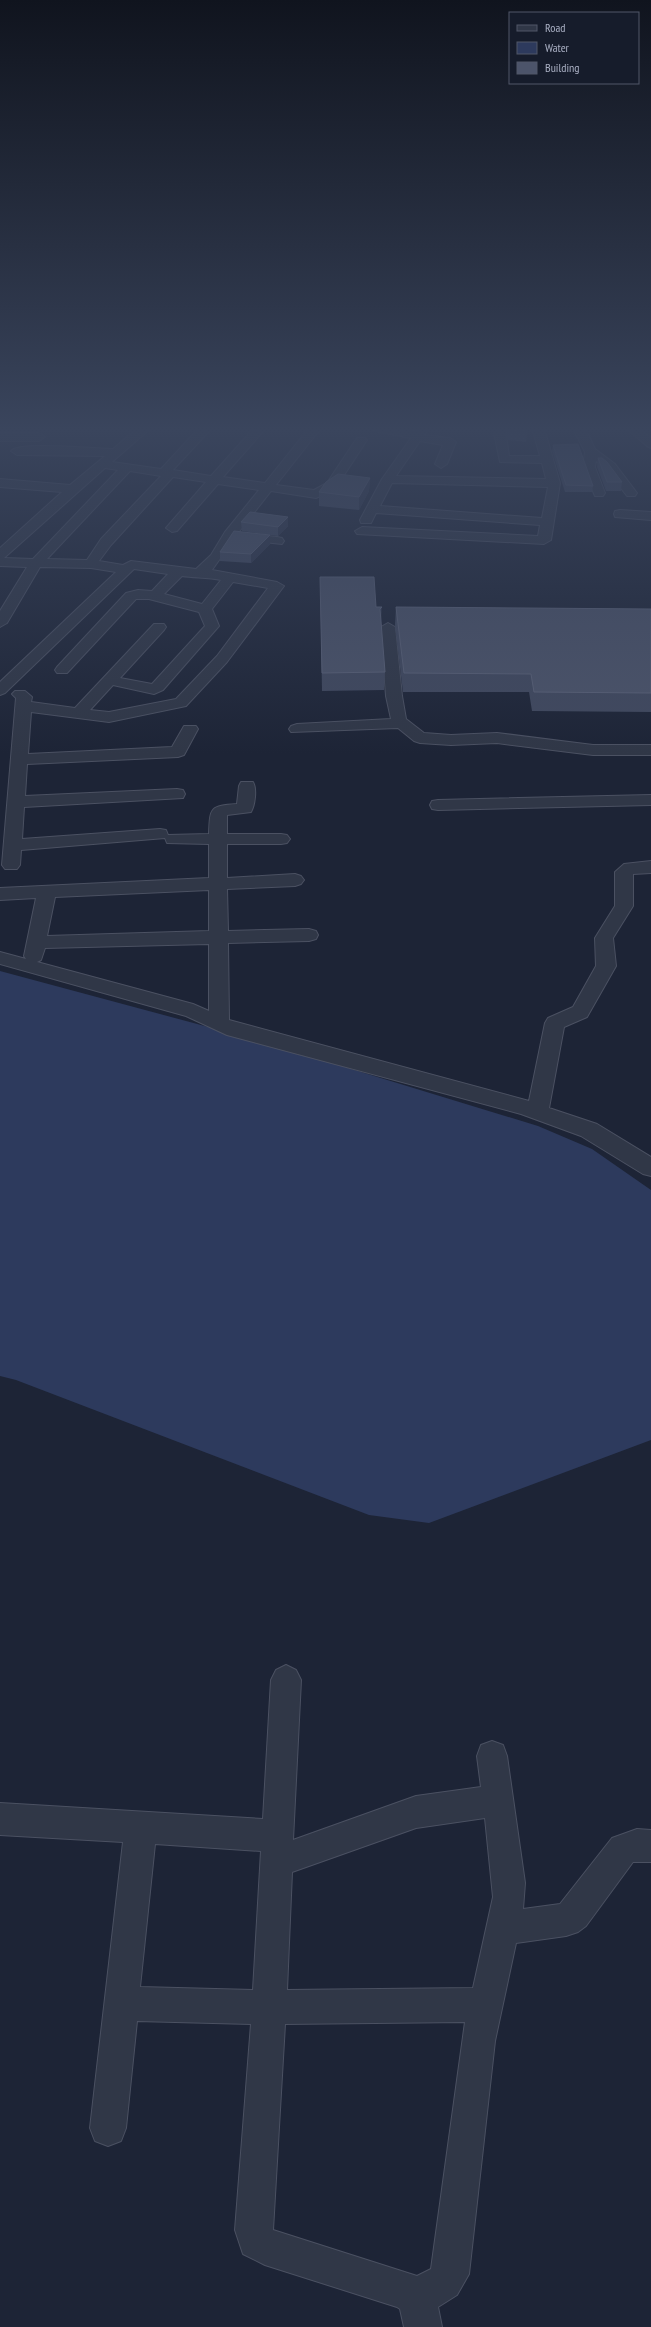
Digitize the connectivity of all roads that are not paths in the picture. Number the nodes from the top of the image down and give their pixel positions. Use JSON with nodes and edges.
{"nodes":[{"id":1,"x":0,"y":537,"type":"edge"},
{"id":2,"x":22,"y":537,"type":"edge"},
{"id":3,"x":61,"y":537,"type":"edge"},
{"id":4,"x":111,"y":537,"type":"edge"},
{"id":5,"x":229,"y":537,"type":"edge"},
{"id":6,"x":242,"y":537,"type":"edge"},
{"id":7,"x":400,"y":537,"type":"edge"},
{"id":8,"x":545,"y":537,"type":"edge"},
{"id":9,"x":19,"y":539,"type":"junction"},
{"id":10,"x":277,"y":541,"type":"dead end"},
{"id":11,"x":0,"y":555,"type":"edge"},
{"id":12,"x":0,"y":562,"type":"edge"},
{"id":13,"x":35,"y":564,"type":"junction"},
{"id":14,"x":91,"y":564,"type":"junction"},
{"id":15,"x":126,"y":570,"type":"junction"},
{"id":16,"x":179,"y":571,"type":"junction"},
{"id":17,"x":201,"y":572,"type":"junction"},
{"id":18,"x":230,"y":577,"type":"junction"},
{"id":19,"x":154,"y":596,"type":"junction"},
{"id":20,"x":205,"y":609,"type":"junction"},
{"id":21,"x":0,"y":623,"type":"edge"},
{"id":22,"x":159,"y":627,"type":"dead end"},
{"id":23,"x":388,"y":627,"type":"dead end"},
{"id":24,"x":62,"y":670,"type":"dead end"},
{"id":25,"x":109,"y":680,"type":"junction"},
{"id":26,"x":1,"y":688,"type":"edge"},
{"id":27,"x":23,"y":706,"type":"junction"},
{"id":28,"x":79,"y":714,"type":"junction"},
{"id":29,"x":400,"y":723,"type":"junction"},
{"id":30,"x":190,"y":729,"type":"dead end"},
{"id":31,"x":297,"y":730,"type":"dead end"},
{"id":32,"x":651,"y":750,"type":"edge"},
{"id":33,"x":19,"y":759,"type":"junction"},
{"id":34,"x":247,"y":786,"type":"dead end"},
{"id":35,"x":177,"y":794,"type":"dead end"},
{"id":36,"x":651,"y":800,"type":"edge"},
{"id":37,"x":15,"y":802,"type":"junction"},
{"id":38,"x":438,"y":805,"type":"dead end"},
{"id":39,"x":281,"y":839,"type":"dead end"},
{"id":40,"x":218,"y":840,"type":"junction"},
{"id":41,"x":12,"y":845,"type":"junction"},
{"id":42,"x":11,"y":865,"type":"dead end"},
{"id":43,"x":651,"y":868,"type":"edge"},
{"id":44,"x":295,"y":880,"type":"dead end"},
{"id":45,"x":218,"y":884,"type":"junction"},
{"id":46,"x":47,"y":891,"type":"junction"},
{"id":47,"x":0,"y":894,"type":"edge"},
{"id":48,"x":309,"y":935,"type":"dead end"},
{"id":49,"x":219,"y":937,"type":"junction"},
{"id":50,"x":37,"y":942,"type":"junction"},
{"id":51,"x":0,"y":958,"type":"edge"},
{"id":52,"x":32,"y":967,"type":"junction"},
{"id":53,"x":219,"y":1024,"type":"junction"},
{"id":54,"x":537,"y":1112,"type":"junction"},
{"id":55,"x":651,"y":1168,"type":"edge"},
{"id":56,"x":286,"y":1680,"type":"dead end"},
{"id":57,"x":492,"y":1756,"type":"dead end"},
{"id":58,"x":498,"y":1801,"type":"junction"},
{"id":59,"x":0,"y":1819,"type":"edge"},
{"id":60,"x":141,"y":1828,"type":"junction"},
{"id":61,"x":651,"y":1846,"type":"edge"},
{"id":62,"x":277,"y":1849,"type":"junction"},
{"id":63,"x":503,"y":1928,"type":"junction"},
{"id":64,"x":122,"y":2004,"type":"junction"},
{"id":65,"x":485,"y":2005,"type":"junction"},
{"id":66,"x":269,"y":2007,"type":"junction"},
{"id":67,"x":108,"y":2128,"type":"dead end"},
{"id":68,"x":420,"y":2312,"type":"edge"}],
"edges":[{"from":1,"to":9,"type":"street"},
{"from":2,"to":9,"type":"street"},
{"from":3,"to":13,"type":"street"},
{"from":4,"to":14,"type":"street"},
{"from":5,"to":17,"type":"street"},
{"from":6,"to":10,"type":"street"},
{"from":7,"to":8,"type":"street"},
{"from":9,"to":11,"type":"street"},
{"from":12,"to":13,"type":"street"},
{"from":13,"to":14,"type":"street"},
{"from":13,"to":21,"type":"street"},
{"from":14,"to":15,"type":"street"},
{"from":15,"to":16,"type":"street"},
{"from":15,"to":26,"type":"street"},
{"from":16,"to":17,"type":"street"},
{"from":16,"to":19,"type":"street"},
{"from":17,"to":18,"type":"street"},
{"from":18,"to":20,"type":"street"},
{"from":18,"to":28,"type":"street"},
{"from":19,"to":20,"type":"street"},
{"from":19,"to":24,"type":"street"},
{"from":20,"to":25,"type":"street"},
{"from":22,"to":25,"type":"street"},
{"from":23,"to":29,"type":"street"},
{"from":25,"to":28,"type":"street"},
{"from":26,"to":27,"type":"street"},
{"from":27,"to":28,"type":"street"},
{"from":27,"to":33,"type":"street"},
{"from":29,"to":31,"type":"street"},
{"from":29,"to":32,"type":"street"},
{"from":30,"to":33,"type":"street"},
{"from":33,"to":37,"type":"street"},
{"from":34,"to":40,"type":"street"},
{"from":35,"to":37,"type":"street"},
{"from":36,"to":38,"type":"street"},
{"from":37,"to":41,"type":"street"},
{"from":39,"to":40,"type":"street"},
{"from":40,"to":41,"type":"street"},
{"from":40,"to":45,"type":"street"},
{"from":41,"to":42,"type":"street"},
{"from":43,"to":54,"type":"street"},
{"from":44,"to":45,"type":"street"},
{"from":45,"to":46,"type":"street"},
{"from":45,"to":49,"type":"street"},
{"from":46,"to":47,"type":"street"},
{"from":46,"to":50,"type":"street"},
{"from":48,"to":49,"type":"street"},
{"from":49,"to":50,"type":"street"},
{"from":49,"to":53,"type":"street"},
{"from":50,"to":52,"type":"street"},
{"from":51,"to":52,"type":"street"},
{"from":52,"to":53,"type":"street"},
{"from":53,"to":54,"type":"street"},
{"from":54,"to":55,"type":"street"},
{"from":56,"to":62,"type":"street"},
{"from":57,"to":58,"type":"street"},
{"from":58,"to":62,"type":"street"},
{"from":58,"to":63,"type":"street"},
{"from":59,"to":60,"type":"street"},
{"from":60,"to":62,"type":"street"},
{"from":60,"to":64,"type":"street"},
{"from":61,"to":63,"type":"street"},
{"from":62,"to":66,"type":"street"},
{"from":63,"to":65,"type":"street"},
{"from":64,"to":66,"type":"street"},
{"from":64,"to":67,"type":"street"},
{"from":65,"to":66,"type":"street"},
{"from":65,"to":68,"type":"street"},
{"from":66,"to":68,"type":"street"}]}
